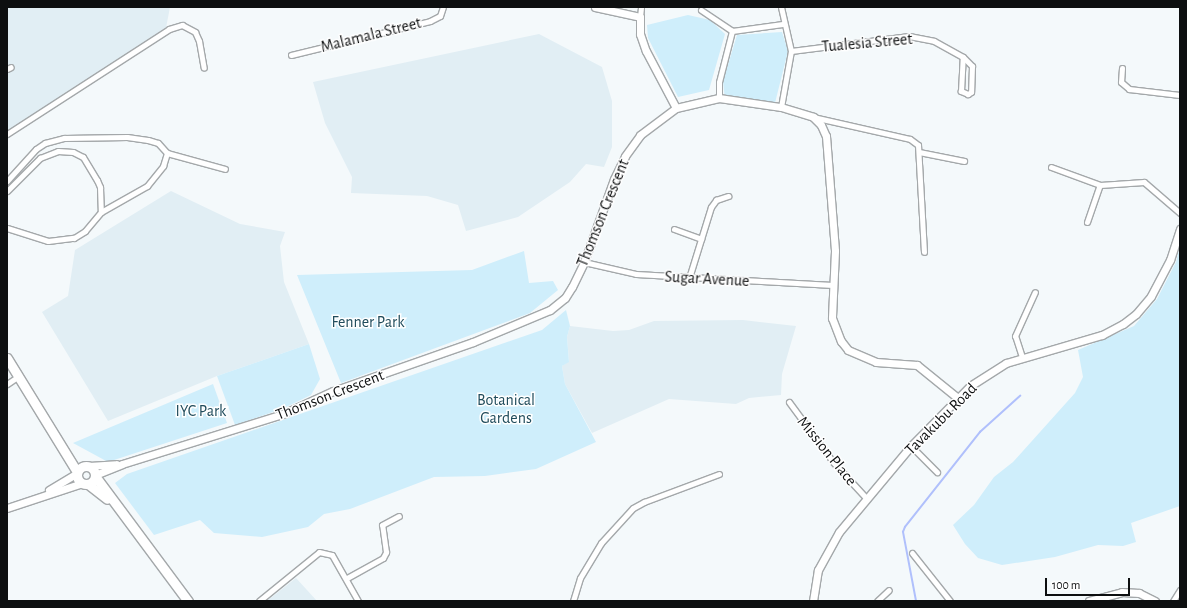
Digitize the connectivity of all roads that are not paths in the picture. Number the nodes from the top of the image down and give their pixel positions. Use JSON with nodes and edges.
{"nodes":[{"id":1,"x":443,"y":7,"type":"edge"},
{"id":2,"x":595,"y":7,"type":"edge"},
{"id":3,"x":641,"y":7,"type":"edge"},
{"id":4,"x":781,"y":7,"type":"edge"},
{"id":5,"x":701,"y":10,"type":"dead end"},
{"id":6,"x":640,"y":17,"type":"junction"},
{"id":7,"x":783,"y":24,"type":"junction"},
{"id":8,"x":732,"y":31,"type":"junction"},
{"id":9,"x":791,"y":51,"type":"junction"},
{"id":10,"x":291,"y":55,"type":"dead end"},
{"id":11,"x":963,"y":57,"type":"junction"},
{"id":12,"x":204,"y":68,"type":"dead end"},
{"id":13,"x":1122,"y":68,"type":"dead end"},
{"id":14,"x":1180,"y":95,"type":"edge"},
{"id":15,"x":719,"y":98,"type":"junction"},
{"id":16,"x":781,"y":107,"type":"junction"},
{"id":17,"x":676,"y":108,"type":"junction"},
{"id":18,"x":814,"y":116,"type":"junction"},
{"id":19,"x":7,"y":134,"type":"edge"},
{"id":20,"x":919,"y":152,"type":"junction"},
{"id":21,"x":167,"y":153,"type":"junction"},
{"id":22,"x":964,"y":162,"type":"dead end"},
{"id":23,"x":1051,"y":167,"type":"dead end"},
{"id":24,"x":225,"y":169,"type":"dead end"},
{"id":25,"x":7,"y":181,"type":"edge"},
{"id":26,"x":1100,"y":185,"type":"junction"},
{"id":27,"x":7,"y":191,"type":"edge"},
{"id":28,"x":728,"y":196,"type":"dead end"},
{"id":29,"x":101,"y":212,"type":"junction"},
{"id":30,"x":1180,"y":213,"type":"edge"},
{"id":31,"x":1087,"y":222,"type":"dead end"},
{"id":32,"x":7,"y":228,"type":"edge"},
{"id":33,"x":674,"y":229,"type":"dead end"},
{"id":34,"x":1180,"y":229,"type":"edge"},
{"id":35,"x":701,"y":239,"type":"junction"},
{"id":36,"x":924,"y":252,"type":"dead end"},
{"id":37,"x":584,"y":262,"type":"junction"},
{"id":38,"x":689,"y":278,"type":"junction"},
{"id":39,"x":833,"y":285,"type":"junction"},
{"id":40,"x":1035,"y":292,"type":"dead end"},
{"id":41,"x":1022,"y":357,"type":"junction"},
{"id":42,"x":7,"y":358,"type":"edge"},
{"id":43,"x":19,"y":376,"type":"junction"},
{"id":44,"x":7,"y":384,"type":"edge"},
{"id":45,"x":959,"y":399,"type":"junction"},
{"id":46,"x":789,"y":402,"type":"dead end"},
{"id":47,"x":911,"y":446,"type":"junction"},
{"id":48,"x":64,"y":449,"type":"junction"},
{"id":49,"x":122,"y":464,"type":"junction"},
{"id":50,"x":88,"y":465,"type":"junction"},
{"id":51,"x":77,"y":472,"type":"junction"},
{"id":52,"x":937,"y":472,"type":"dead end"},
{"id":53,"x":719,"y":474,"type":"dead end"},
{"id":54,"x":95,"y":476,"type":"junction"},
{"id":55,"x":85,"y":483,"type":"junction"},
{"id":56,"x":40,"y":495,"type":"junction"},
{"id":57,"x":867,"y":499,"type":"junction"},
{"id":58,"x":113,"y":503,"type":"junction"},
{"id":59,"x":7,"y":508,"type":"edge"},
{"id":60,"x":399,"y":516,"type":"dead end"},
{"id":61,"x":912,"y":553,"type":"dead end"},
{"id":62,"x":347,"y":578,"type":"junction"},
{"id":63,"x":889,"y":590,"type":"dead end"},
{"id":64,"x":1180,"y":590,"type":"edge"},
{"id":65,"x":188,"y":601,"type":"edge"},
{"id":66,"x":259,"y":601,"type":"edge"},
{"id":67,"x":358,"y":601,"type":"edge"},
{"id":68,"x":573,"y":601,"type":"edge"},
{"id":69,"x":813,"y":601,"type":"edge"},
{"id":70,"x":877,"y":601,"type":"edge"},
{"id":71,"x":950,"y":601,"type":"edge"},
{"id":72,"x":1089,"y":601,"type":"edge"},
{"id":73,"x":1155,"y":601,"type":"edge"},
{"id":74,"x":1173,"y":601,"type":"edge"}],
"edges":[{"from":1,"to":10,"type":"street","name":"Malamala Street"},
{"from":2,"to":6,"type":"main road"},
{"from":3,"to":6,"type":"street"},
{"from":4,"to":7,"type":"street"},
{"from":5,"to":8,"type":"street"},
{"from":6,"to":17,"type":"main road"},
{"from":7,"to":8,"type":"street"},
{"from":7,"to":9,"type":"street"},
{"from":8,"to":15,"type":"street"},
{"from":9,"to":11,"type":"street","name":"Tualesia Street"},
{"from":9,"to":16,"type":"street"},
{"from":11,"to":11,"type":"street"},
{"from":12,"to":19,"type":"street"},
{"from":13,"to":14,"type":"street"},
{"from":15,"to":16,"type":"main road","name":"Thomson Crescent"},
{"from":15,"to":17,"type":"main road","name":"Thomson Crescent"},
{"from":16,"to":18,"type":"main road","name":"Thomson Crescent"},
{"from":17,"to":37,"type":"main road","name":"Thomson Crescent"},
{"from":18,"to":20,"type":"street"},
{"from":18,"to":39,"type":"main road"},
{"from":20,"to":22,"type":"street"},
{"from":20,"to":36,"type":"street"},
{"from":21,"to":24,"type":"street"},
{"from":21,"to":25,"type":"street"},
{"from":21,"to":29,"type":"street"},
{"from":23,"to":26,"type":"street"},
{"from":26,"to":30,"type":"street"},
{"from":26,"to":31,"type":"street"},
{"from":27,"to":29,"type":"street"},
{"from":28,"to":35,"type":"street"},
{"from":29,"to":32,"type":"street"},
{"from":33,"to":35,"type":"street"},
{"from":34,"to":41,"type":"main road","name":"Tavakubu Road"},
{"from":35,"to":38,"type":"street"},
{"from":37,"to":38,"type":"street","name":"Sugar Avenue"},
{"from":37,"to":49,"type":"main road","name":"Thomson Crescent"},
{"from":38,"to":39,"type":"street","name":"Sugar Avenue"},
{"from":39,"to":45,"type":"main road"},
{"from":40,"to":41,"type":"street"},
{"from":41,"to":45,"type":"main road","name":"Tavakubu Road"},
{"from":42,"to":43,"type":"highway"},
{"from":43,"to":44,"type":"street"},
{"from":43,"to":48,"type":"highway"},
{"from":45,"to":47,"type":"main road","name":"Tavakubu Road"},
{"from":46,"to":57,"type":"street","name":"Mission Place"},
{"from":47,"to":52,"type":"street"},
{"from":47,"to":57,"type":"main road","name":"Tavakubu Road"},
{"from":48,"to":50,"type":"highway"},
{"from":48,"to":51,"type":"highway"},
{"from":49,"to":50,"type":"main road","name":"Thomson Crescent"},
{"from":49,"to":54,"type":"main road","name":"Thomson Crescent"},
{"from":50,"to":51,"type":"highway"},
{"from":50,"to":54,"type":"highway"},
{"from":51,"to":55,"type":"highway"},
{"from":51,"to":56,"type":"main road"},
{"from":53,"to":68,"type":"street"},
{"from":54,"to":55,"type":"highway"},
{"from":54,"to":58,"type":"highway"},
{"from":55,"to":56,"type":"main road"},
{"from":55,"to":58,"type":"highway"},
{"from":56,"to":59,"type":"main road"},
{"from":57,"to":69,"type":"main road","name":"Tavakubu Road"},
{"from":58,"to":65,"type":"highway"},
{"from":60,"to":62,"type":"street"},
{"from":61,"to":71,"type":"street"},
{"from":62,"to":66,"type":"street"},
{"from":62,"to":67,"type":"street"},
{"from":63,"to":70,"type":"street"},
{"from":64,"to":74,"type":"street"},
{"from":72,"to":73,"type":"main road"}]}
